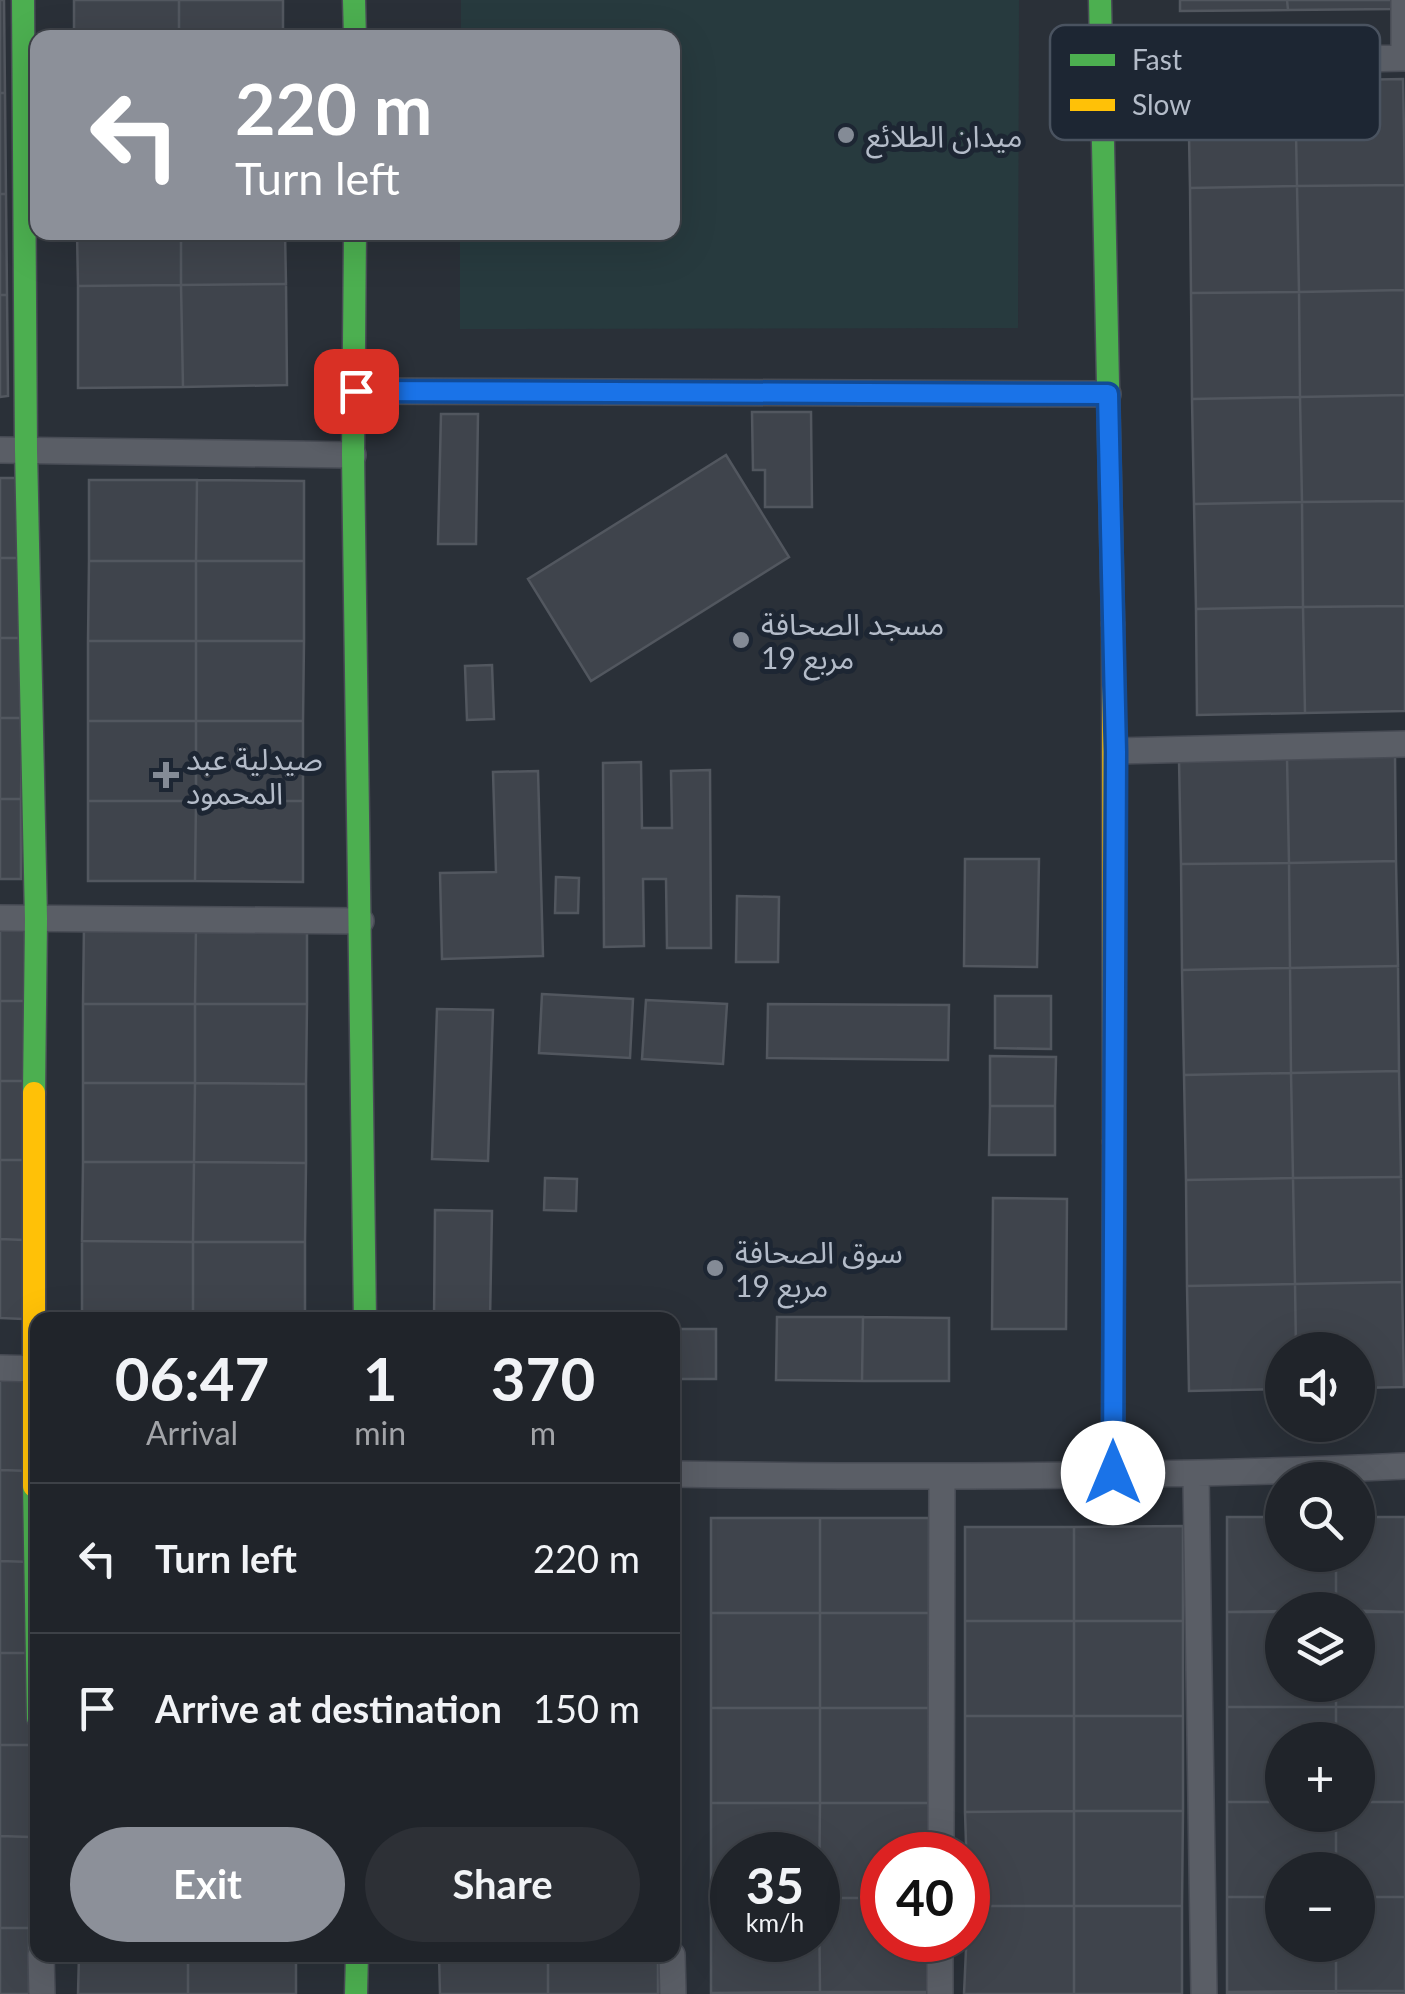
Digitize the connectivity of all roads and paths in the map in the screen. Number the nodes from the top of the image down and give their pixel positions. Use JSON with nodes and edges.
{"nodes":[{"id":1,"x":23,"y":0,"type":"edge"},
{"id":2,"x":354,"y":0,"type":"edge"},
{"id":3,"x":1100,"y":0,"type":"edge"},
{"id":4,"x":1404,"y":0,"type":"edge"},
{"id":5,"x":1100,"y":25,"type":"edge"},
{"id":6,"x":354,"y":30,"type":"edge"},
{"id":7,"x":1405,"y":58,"type":"edge"},
{"id":8,"x":1380,"y":59,"type":"edge"},
{"id":9,"x":1103,"y":140,"type":"edge"},
{"id":10,"x":355,"y":240,"type":"edge"},
{"id":11,"x":356,"y":391,"type":"junction"},
{"id":12,"x":1108,"y":394,"type":"junction"},
{"id":13,"x":13,"y":450,"type":"edge"},
{"id":14,"x":353,"y":455,"type":"junction"},
{"id":15,"x":1405,"y":744,"type":"edge"},
{"id":16,"x":1116,"y":752,"type":"junction"},
{"id":17,"x":0,"y":918,"type":"edge"},
{"id":18,"x":36,"y":919,"type":"junction"},
{"id":19,"x":361,"y":920,"type":"junction"},
{"id":20,"x":34,"y":1312,"type":"edge"},
{"id":21,"x":365,"y":1312,"type":"edge"},
{"id":22,"x":0,"y":1368,"type":"edge"},
{"id":23,"x":30,"y":1368,"type":"edge"},
{"id":24,"x":1405,"y":1466,"type":"edge"},
{"id":25,"x":1113,"y":1473,"type":"junction"},
{"id":26,"x":680,"y":1474,"type":"edge"},
{"id":27,"x":1196,"y":1475,"type":"junction"},
{"id":28,"x":942,"y":1478,"type":"junction"},
{"id":29,"x":940,"y":1832,"type":"edge"},
{"id":30,"x":42,"y":1962,"type":"edge"},
{"id":31,"x":357,"y":1962,"type":"edge"},
{"id":32,"x":672,"y":1962,"type":"edge"},
{"id":33,"x":940,"y":1962,"type":"edge"},
{"id":34,"x":42,"y":1994,"type":"edge"},
{"id":35,"x":356,"y":1994,"type":"edge"},
{"id":36,"x":673,"y":1994,"type":"edge"},
{"id":37,"x":940,"y":1994,"type":"edge"},
{"id":38,"x":1204,"y":1994,"type":"edge"}],
"edges":[{"from":1,"to":13,"type":"street"},
{"from":2,"to":6,"type":"street"},
{"from":3,"to":5,"type":"street"},
{"from":4,"to":7,"type":"street"},
{"from":7,"to":8,"type":"street"},
{"from":9,"to":12,"type":"street"},
{"from":10,"to":11,"type":"street"},
{"from":11,"to":12,"type":"street"},
{"from":11,"to":14,"type":"street"},
{"from":12,"to":16,"type":"street"},
{"from":13,"to":14,"type":"street"},
{"from":13,"to":18,"type":"street"},
{"from":14,"to":19,"type":"street"},
{"from":15,"to":16,"type":"street"},
{"from":16,"to":25,"type":"street"},
{"from":17,"to":18,"type":"street"},
{"from":18,"to":19,"type":"street"},
{"from":18,"to":20,"type":"street"},
{"from":19,"to":21,"type":"street"},
{"from":22,"to":23,"type":"street"},
{"from":24,"to":27,"type":"street"},
{"from":25,"to":27,"type":"street"},
{"from":25,"to":28,"type":"street"},
{"from":26,"to":28,"type":"street"},
{"from":27,"to":38,"type":"street"},
{"from":28,"to":29,"type":"street"},
{"from":30,"to":34,"type":"street"},
{"from":31,"to":35,"type":"street"},
{"from":32,"to":36,"type":"street"},
{"from":33,"to":37,"type":"street"}]}
